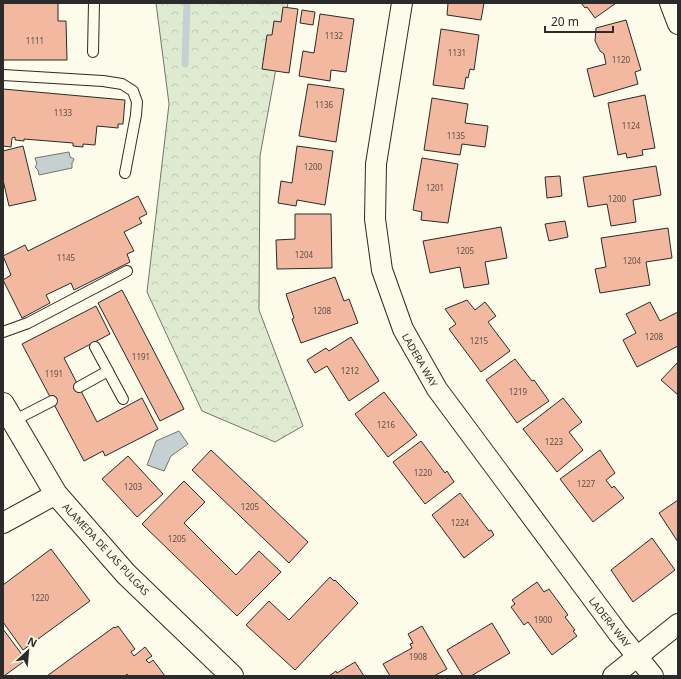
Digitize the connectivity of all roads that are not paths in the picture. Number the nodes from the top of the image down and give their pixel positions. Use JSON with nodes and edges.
{"nodes":[{"id":1,"x":94,"y":3,"type":"edge"},
{"id":2,"x":402,"y":3,"type":"edge"},
{"id":3,"x":670,"y":3,"type":"edge"},
{"id":4,"x":678,"y":24,"type":"edge"},
{"id":5,"x":93,"y":52,"type":"dead end"},
{"id":6,"x":3,"y":75,"type":"edge"},
{"id":7,"x":125,"y":173,"type":"dead end"},
{"id":8,"x":127,"y":271,"type":"dead end"},
{"id":9,"x":3,"y":332,"type":"edge"},
{"id":10,"x":95,"y":347,"type":"dead end"},
{"id":11,"x":108,"y":371,"type":"junction"},
{"id":12,"x":79,"y":387,"type":"dead end"},
{"id":13,"x":123,"y":399,"type":"dead end"},
{"id":14,"x":52,"y":401,"type":"dead end"},
{"id":15,"x":8,"y":413,"type":"edge"},
{"id":16,"x":56,"y":494,"type":"junction"},
{"id":17,"x":3,"y":523,"type":"edge"},
{"id":18,"x":678,"y":624,"type":"edge"},
{"id":19,"x":638,"y":655,"type":"junction"},
{"id":20,"x":232,"y":676,"type":"edge"},
{"id":21,"x":613,"y":676,"type":"edge"},
{"id":22,"x":653,"y":676,"type":"edge"}],
"edges":[{"from":1,"to":5,"type":"lane"},
{"from":2,"to":19,"type":"street","name":"LADERA WAY"},
{"from":3,"to":4,"type":"street"},
{"from":6,"to":7,"type":"lane"},
{"from":8,"to":9,"type":"lane"},
{"from":10,"to":11,"type":"lane"},
{"from":11,"to":12,"type":"lane"},
{"from":11,"to":13,"type":"lane"},
{"from":14,"to":15,"type":"lane"},
{"from":15,"to":16,"type":"main road","name":"ALAMEDA DE LAS PULGAS"},
{"from":16,"to":17,"type":"street"},
{"from":16,"to":20,"type":"main road","name":"ALAMEDA DE LAS PULGAS"},
{"from":18,"to":19,"type":"street"},
{"from":19,"to":21,"type":"street"},
{"from":19,"to":22,"type":"street","name":"LADERA WAY"}]}
